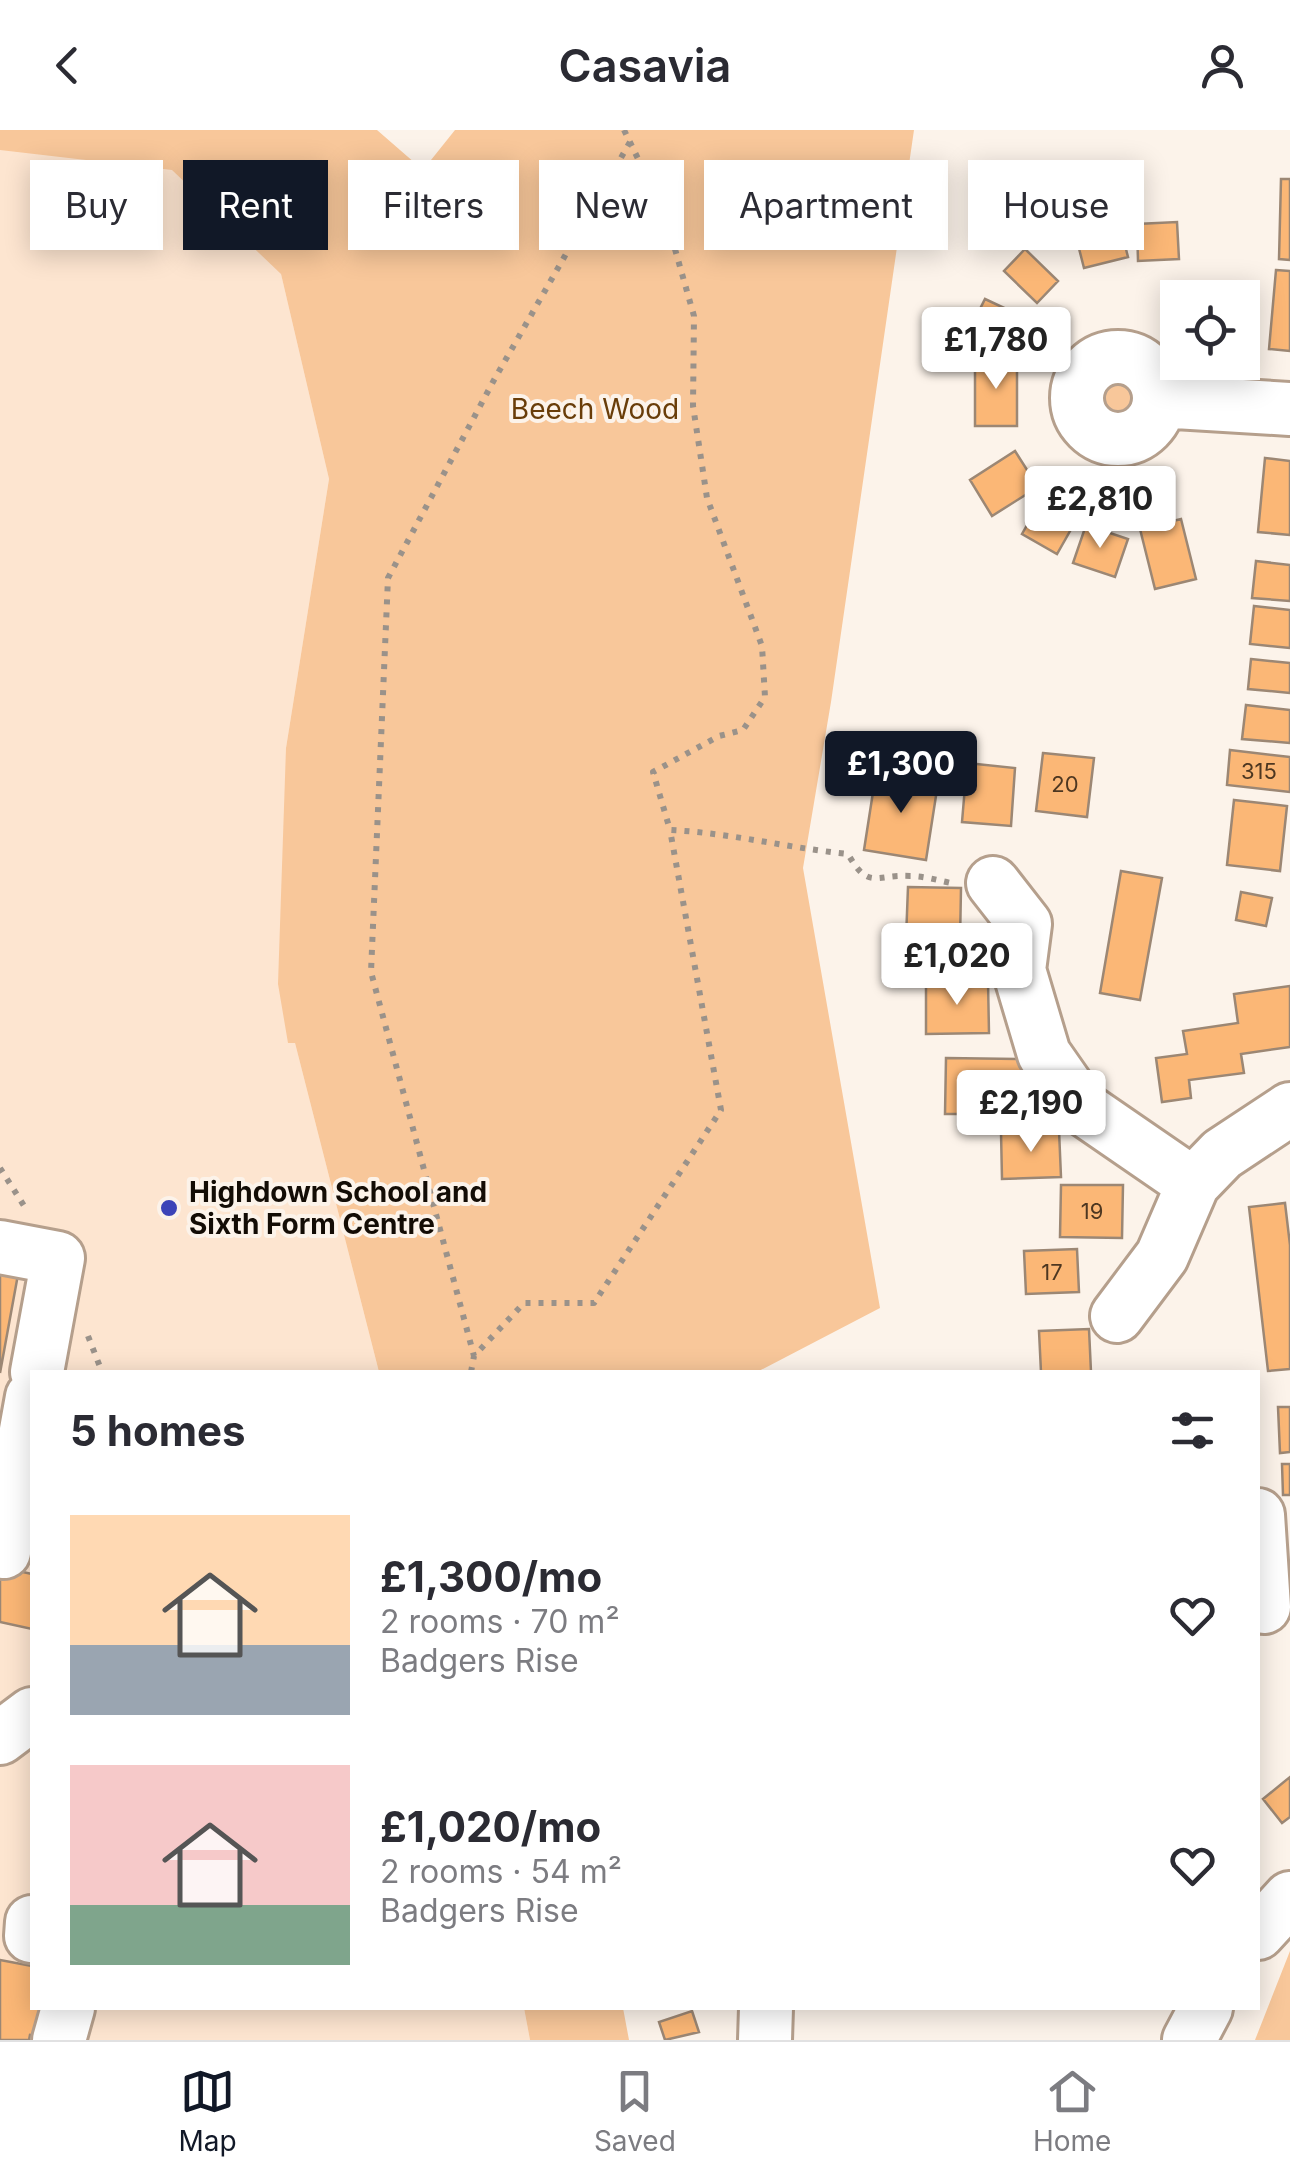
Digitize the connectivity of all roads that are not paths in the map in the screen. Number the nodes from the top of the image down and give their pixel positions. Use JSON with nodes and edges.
{"nodes":[{"id":1,"x":1160,"y":401,"type":"dead end"},
{"id":2,"x":1290,"y":409,"type":"edge"},
{"id":3,"x":972,"y":883,"type":"road end"},
{"id":4,"x":1290,"y":1110,"type":"edge"},
{"id":5,"x":1194,"y":1184,"type":"junction"},
{"id":6,"x":0,"y":1247,"type":"edge"},
{"id":7,"x":1117,"y":1316,"type":"dead end"},
{"id":8,"x":37,"y":1370,"type":"edge"},
{"id":9,"x":30,"y":1412,"type":"edge"},
{"id":10,"x":1260,"y":1531,"type":"edge"},
{"id":11,"x":12,"y":1553,"type":"edge"},
{"id":12,"x":1270,"y":1607,"type":"edge"},
{"id":13,"x":30,"y":1716,"type":"edge"},
{"id":14,"x":0,"y":1738,"type":"edge"},
{"id":15,"x":67,"y":2010,"type":"edge"},
{"id":16,"x":766,"y":2010,"type":"edge"},
{"id":17,"x":1205,"y":2010,"type":"edge"},
{"id":18,"x":59,"y":2040,"type":"edge"},
{"id":19,"x":765,"y":2040,"type":"edge"},
{"id":20,"x":1189,"y":2040,"type":"edge"}],
"edges":[{"from":1,"to":2,"type":"street"},
{"from":3,"to":5,"type":"street"},
{"from":4,"to":5,"type":"street"},
{"from":5,"to":7,"type":"street"},
{"from":6,"to":8,"type":"street"},
{"from":9,"to":11,"type":"street"},
{"from":10,"to":12,"type":"street"},
{"from":13,"to":14,"type":"street"},
{"from":15,"to":18,"type":"street"},
{"from":16,"to":19,"type":"street"},
{"from":17,"to":20,"type":"street"}]}
